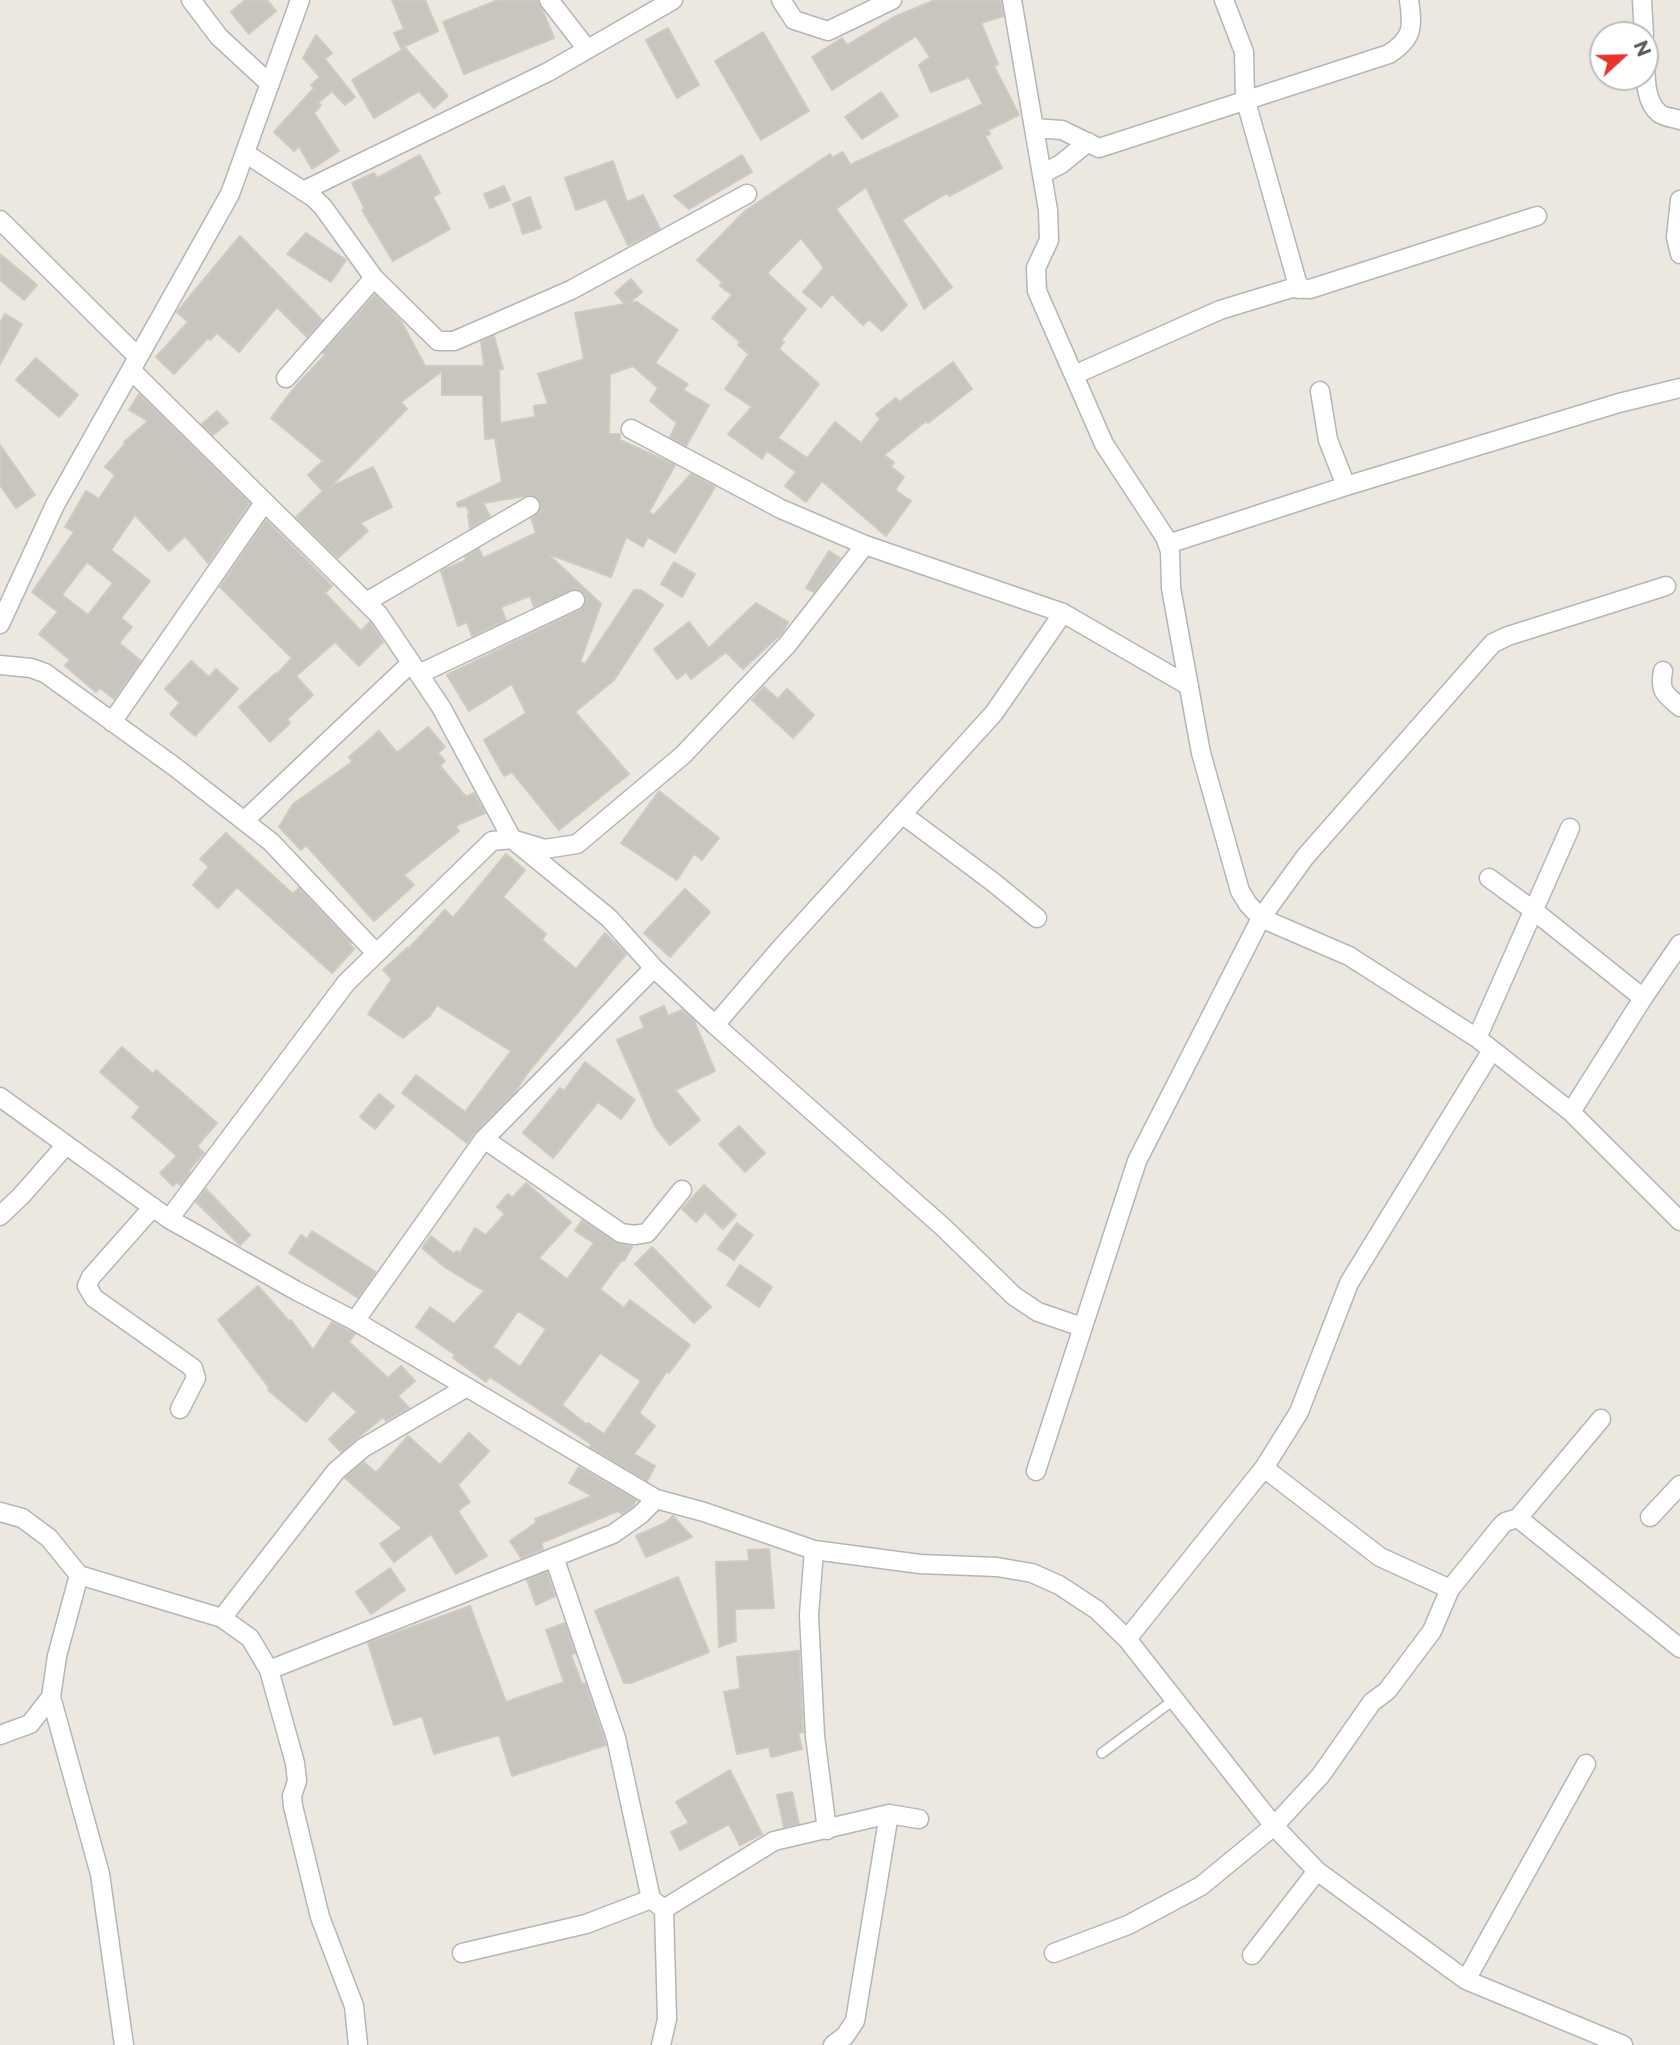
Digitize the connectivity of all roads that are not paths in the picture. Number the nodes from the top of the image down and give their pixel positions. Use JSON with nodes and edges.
{"nodes":[{"id":1,"x":191,"y":0,"type":"edge"},
{"id":2,"x":300,"y":0,"type":"edge"},
{"id":3,"x":549,"y":0,"type":"edge"},
{"id":4,"x":673,"y":0,"type":"edge"},
{"id":5,"x":780,"y":0,"type":"edge"},
{"id":6,"x":892,"y":0,"type":"edge"},
{"id":7,"x":1012,"y":0,"type":"edge"},
{"id":8,"x":1224,"y":0,"type":"edge"},
{"id":9,"x":1409,"y":0,"type":"edge"},
{"id":10,"x":1643,"y":0,"type":"edge"},
{"id":11,"x":1644,"y":21,"type":"edge"},
{"id":12,"x":587,"y":49,"type":"junction"},
{"id":13,"x":270,"y":84,"type":"junction"},
{"id":14,"x":1648,"y":91,"type":"edge"},
{"id":15,"x":1245,"y":99,"type":"junction"},
{"id":16,"x":1680,"y":120,"type":"edge"},
{"id":17,"x":1034,"y":128,"type":"junction"},
{"id":18,"x":1088,"y":142,"type":"junction"},
{"id":19,"x":245,"y":153,"type":"junction"},
{"id":20,"x":1042,"y":174,"type":"junction"},
{"id":21,"x":303,"y":191,"type":"junction"},
{"id":22,"x":747,"y":194,"type":"dead end"},
{"id":23,"x":1680,"y":200,"type":"edge"},
{"id":24,"x":1537,"y":216,"type":"dead end"},
{"id":25,"x":0,"y":220,"type":"edge"},
{"id":26,"x":1680,"y":254,"type":"edge"},
{"id":27,"x":374,"y":278,"type":"junction"},
{"id":28,"x":1299,"y":289,"type":"junction"},
{"id":29,"x":135,"y":364,"type":"junction"},
{"id":30,"x":1074,"y":375,"type":"junction"},
{"id":31,"x":286,"y":378,"type":"dead end"},
{"id":32,"x":1680,"y":388,"type":"edge"},
{"id":33,"x":1320,"y":391,"type":"dead end"},
{"id":34,"x":631,"y":429,"type":"dead end"},
{"id":35,"x":1346,"y":486,"type":"junction"},
{"id":36,"x":264,"y":503,"type":"junction"},
{"id":37,"x":530,"y":506,"type":"dead end"},
{"id":38,"x":1168,"y":544,"type":"junction"},
{"id":39,"x":865,"y":545,"type":"junction"},
{"id":40,"x":1666,"y":586,"type":"dead end"},
{"id":41,"x":575,"y":600,"type":"dead end"},
{"id":42,"x":366,"y":602,"type":"junction"},
{"id":43,"x":1063,"y":613,"type":"junction"},
{"id":44,"x":0,"y":624,"type":"edge"},
{"id":45,"x":0,"y":665,"type":"edge"},
{"id":46,"x":415,"y":668,"type":"junction"},
{"id":47,"x":1663,"y":671,"type":"dead end"},
{"id":48,"x":1189,"y":686,"type":"junction"},
{"id":49,"x":1680,"y":707,"type":"edge"},
{"id":50,"x":113,"y":722,"type":"junction"},
{"id":51,"x":902,"y":814,"type":"junction"},
{"id":52,"x":244,"y":821,"type":"junction"},
{"id":53,"x":1570,"y":828,"type":"dead end"},
{"id":54,"x":512,"y":839,"type":"junction"},
{"id":55,"x":1489,"y":878,"type":"dead end"},
{"id":56,"x":1533,"y":910,"type":"junction"},
{"id":57,"x":1037,"y":918,"type":"dead end"},
{"id":58,"x":1261,"y":918,"type":"junction"},
{"id":59,"x":1680,"y":944,"type":"edge"},
{"id":60,"x":376,"y":953,"type":"junction"},
{"id":61,"x":654,"y":968,"type":"junction"},
{"id":62,"x":1643,"y":998,"type":"junction"},
{"id":63,"x":715,"y":1025,"type":"junction"},
{"id":64,"x":1477,"y":1038,"type":"junction"},
{"id":65,"x":1492,"y":1050,"type":"junction"},
{"id":66,"x":0,"y":1097,"type":"edge"},
{"id":67,"x":1572,"y":1112,"type":"junction"},
{"id":68,"x":484,"y":1139,"type":"junction"},
{"id":69,"x":66,"y":1144,"type":"junction"},
{"id":70,"x":682,"y":1190,"type":"dead end"},
{"id":71,"x":153,"y":1208,"type":"junction"},
{"id":72,"x":0,"y":1216,"type":"edge"},
{"id":73,"x":169,"y":1219,"type":"junction"},
{"id":74,"x":1680,"y":1221,"type":"edge"},
{"id":75,"x":355,"y":1321,"type":"junction"},
{"id":76,"x":1082,"y":1327,"type":"junction"},
{"id":77,"x":467,"y":1387,"type":"junction"},
{"id":78,"x":180,"y":1409,"type":"dead end"},
{"id":79,"x":1601,"y":1419,"type":"dead end"},
{"id":80,"x":1264,"y":1468,"type":"junction"},
{"id":81,"x":1036,"y":1471,"type":"dead end"},
{"id":82,"x":1680,"y":1485,"type":"edge"},
{"id":83,"x":656,"y":1499,"type":"junction"},
{"id":84,"x":0,"y":1513,"type":"edge"},
{"id":85,"x":1650,"y":1517,"type":"dead end"},
{"id":86,"x":1518,"y":1518,"type":"junction"},
{"id":87,"x":814,"y":1550,"type":"junction"},
{"id":88,"x":554,"y":1557,"type":"junction"},
{"id":89,"x":79,"y":1575,"type":"junction"},
{"id":90,"x":1450,"y":1589,"type":"junction"},
{"id":91,"x":222,"y":1618,"type":"junction"},
{"id":92,"x":1128,"y":1639,"type":"junction"},
{"id":93,"x":1680,"y":1648,"type":"edge"},
{"id":94,"x":269,"y":1670,"type":"junction"},
{"id":95,"x":51,"y":1697,"type":"junction"},
{"id":96,"x":1175,"y":1699,"type":"junction"},
{"id":97,"x":0,"y":1735,"type":"edge"},
{"id":98,"x":1102,"y":1753,"type":"dead end"},
{"id":99,"x":1586,"y":1764,"type":"dead end"},
{"id":100,"x":889,"y":1814,"type":"junction"},
{"id":101,"x":919,"y":1819,"type":"dead end"},
{"id":102,"x":1274,"y":1826,"type":"junction"},
{"id":103,"x":827,"y":1830,"type":"junction"},
{"id":104,"x":1318,"y":1871,"type":"junction"},
{"id":105,"x":657,"y":1904,"type":"junction"},
{"id":106,"x":461,"y":1953,"type":"dead end"},
{"id":107,"x":1054,"y":1953,"type":"dead end"},
{"id":108,"x":1252,"y":1955,"type":"dead end"},
{"id":109,"x":1465,"y":1980,"type":"junction"},
{"id":110,"x":124,"y":2045,"type":"edge"},
{"id":111,"x":358,"y":2045,"type":"edge"},
{"id":112,"x":661,"y":2045,"type":"edge"},
{"id":113,"x":833,"y":2045,"type":"edge"},
{"id":114,"x":1623,"y":2045,"type":"edge"}],
"edges":[{"from":1,"to":13,"type":"street"},
{"from":2,"to":13,"type":"street"},
{"from":3,"to":12,"type":"street"},
{"from":4,"to":12,"type":"street"},
{"from":5,"to":6,"type":"street"},
{"from":7,"to":17,"type":"street"},
{"from":8,"to":15,"type":"street"},
{"from":9,"to":15,"type":"street"},
{"from":10,"to":11,"type":"street"},
{"from":12,"to":21,"type":"street"},
{"from":13,"to":19,"type":"street"},
{"from":14,"to":16,"type":"street"},
{"from":15,"to":18,"type":"street"},
{"from":15,"to":28,"type":"street"},
{"from":17,"to":18,"type":"street"},
{"from":17,"to":20,"type":"street"},
{"from":18,"to":20,"type":"street"},
{"from":19,"to":21,"type":"street"},
{"from":19,"to":29,"type":"street"},
{"from":20,"to":30,"type":"street"},
{"from":21,"to":27,"type":"street"},
{"from":22,"to":27,"type":"street"},
{"from":23,"to":26,"type":"street"},
{"from":24,"to":28,"type":"street"},
{"from":25,"to":29,"type":"street"},
{"from":27,"to":31,"type":"street"},
{"from":28,"to":30,"type":"street"},
{"from":29,"to":36,"type":"street"},
{"from":29,"to":44,"type":"street"},
{"from":30,"to":38,"type":"street"},
{"from":32,"to":35,"type":"street"},
{"from":33,"to":35,"type":"street"},
{"from":34,"to":39,"type":"street"},
{"from":35,"to":38,"type":"street"},
{"from":36,"to":42,"type":"street"},
{"from":36,"to":50,"type":"street"},
{"from":37,"to":42,"type":"street"},
{"from":38,"to":48,"type":"street"},
{"from":39,"to":43,"type":"street"},
{"from":39,"to":54,"type":"street"},
{"from":40,"to":58,"type":"street"},
{"from":41,"to":46,"type":"street"},
{"from":42,"to":46,"type":"street"},
{"from":43,"to":48,"type":"street"},
{"from":43,"to":51,"type":"street"},
{"from":45,"to":50,"type":"street"},
{"from":46,"to":52,"type":"street"},
{"from":46,"to":54,"type":"street"},
{"from":47,"to":49,"type":"street"},
{"from":48,"to":58,"type":"street"},
{"from":50,"to":52,"type":"street"},
{"from":51,"to":57,"type":"street"},
{"from":51,"to":63,"type":"street"},
{"from":52,"to":60,"type":"street"},
{"from":53,"to":56,"type":"street"},
{"from":54,"to":60,"type":"street"},
{"from":54,"to":61,"type":"street"},
{"from":55,"to":56,"type":"street"},
{"from":56,"to":62,"type":"street"},
{"from":56,"to":64,"type":"street"},
{"from":58,"to":64,"type":"street"},
{"from":58,"to":76,"type":"street"},
{"from":59,"to":62,"type":"street"},
{"from":60,"to":73,"type":"street"},
{"from":61,"to":63,"type":"street"},
{"from":61,"to":68,"type":"street"},
{"from":62,"to":67,"type":"street"},
{"from":63,"to":76,"type":"street"},
{"from":64,"to":65,"type":"street"},
{"from":65,"to":67,"type":"street"},
{"from":65,"to":80,"type":"street"},
{"from":66,"to":69,"type":"street"},
{"from":67,"to":74,"type":"street"},
{"from":68,"to":70,"type":"street"},
{"from":68,"to":75,"type":"street"},
{"from":69,"to":71,"type":"street"},
{"from":69,"to":72,"type":"street"},
{"from":71,"to":73,"type":"street"},
{"from":71,"to":78,"type":"street"},
{"from":73,"to":75,"type":"street"},
{"from":75,"to":77,"type":"street"},
{"from":76,"to":81,"type":"street"},
{"from":77,"to":83,"type":"street"},
{"from":77,"to":91,"type":"street"},
{"from":79,"to":86,"type":"street"},
{"from":80,"to":90,"type":"street"},
{"from":80,"to":92,"type":"street"},
{"from":82,"to":85,"type":"street"},
{"from":83,"to":87,"type":"street"},
{"from":83,"to":88,"type":"street"},
{"from":84,"to":89,"type":"street"},
{"from":86,"to":90,"type":"street"},
{"from":86,"to":93,"type":"street"},
{"from":87,"to":92,"type":"street"},
{"from":87,"to":103,"type":"street"},
{"from":88,"to":94,"type":"street"},
{"from":88,"to":105,"type":"street"},
{"from":89,"to":91,"type":"street"},
{"from":89,"to":95,"type":"street"},
{"from":90,"to":102,"type":"street"},
{"from":91,"to":94,"type":"street"},
{"from":92,"to":96,"type":"street"},
{"from":94,"to":111,"type":"street"},
{"from":95,"to":97,"type":"street"},
{"from":95,"to":110,"type":"street"},
{"from":96,"to":98,"type":"lane"},
{"from":96,"to":102,"type":"street"},
{"from":99,"to":109,"type":"street"},
{"from":100,"to":101,"type":"street"},
{"from":100,"to":103,"type":"street"},
{"from":100,"to":113,"type":"street"},
{"from":102,"to":104,"type":"street"},
{"from":102,"to":107,"type":"street"},
{"from":103,"to":105,"type":"street"},
{"from":104,"to":108,"type":"street"},
{"from":104,"to":109,"type":"street"},
{"from":105,"to":106,"type":"street"},
{"from":105,"to":112,"type":"street"},
{"from":109,"to":114,"type":"street"}]}
